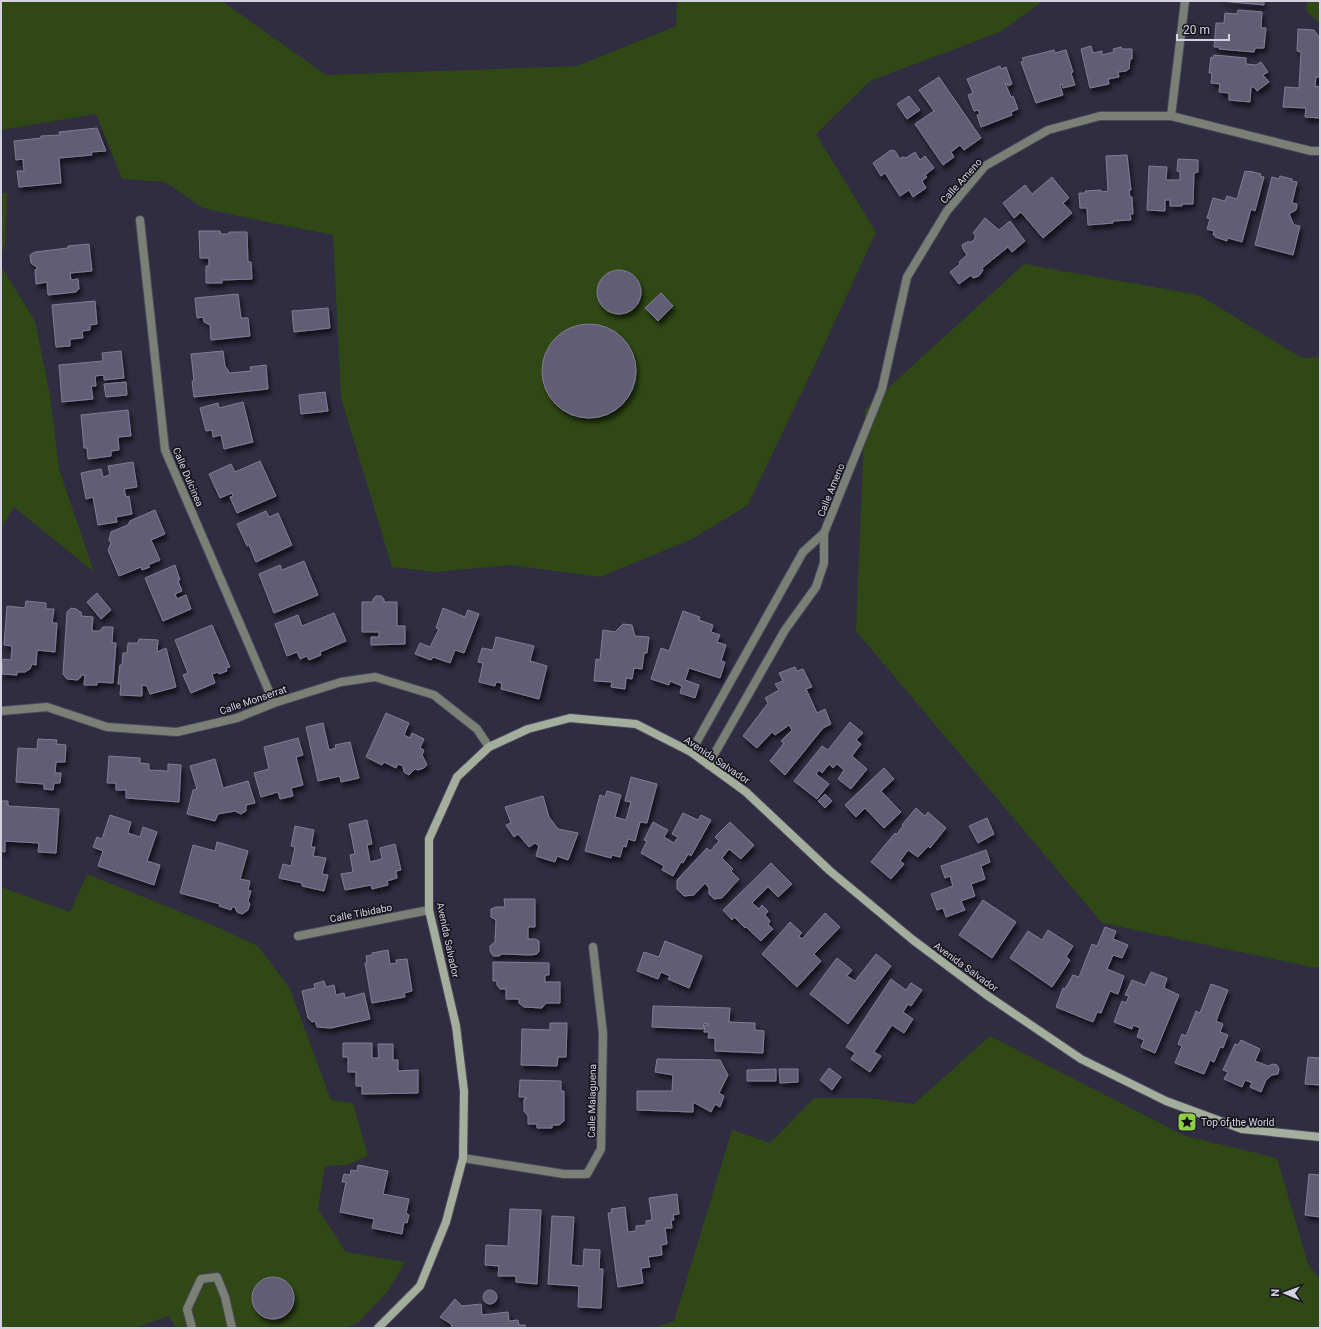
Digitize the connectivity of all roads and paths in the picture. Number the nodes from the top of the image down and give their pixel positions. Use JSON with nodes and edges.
{"nodes":[{"id":1,"x":1185,"y":1,"type":"edge"},
{"id":2,"x":1171,"y":116,"type":"junction"},
{"id":3,"x":1320,"y":151,"type":"edge"},
{"id":4,"x":140,"y":220,"type":"dead end"},
{"id":5,"x":824,"y":533,"type":"junction"},
{"id":6,"x":274,"y":703,"type":"junction"},
{"id":7,"x":1,"y":711,"type":"edge"},
{"id":8,"x":489,"y":748,"type":"junction"},
{"id":9,"x":691,"y":752,"type":"junction"},
{"id":10,"x":708,"y":765,"type":"junction"},
{"id":11,"x":430,"y":910,"type":"junction"},
{"id":12,"x":298,"y":936,"type":"dead end"},
{"id":13,"x":593,"y":947,"type":"dead end"},
{"id":14,"x":1320,"y":1137,"type":"edge"},
{"id":15,"x":463,"y":1158,"type":"junction"},
{"id":16,"x":192,"y":1328,"type":"edge"},
{"id":17,"x":232,"y":1328,"type":"edge"},
{"id":18,"x":378,"y":1328,"type":"edge"}],
"edges":[{"from":1,"to":2,"type":"street"},
{"from":2,"to":3,"type":"street","name":"Calle Ameno"},
{"from":2,"to":5,"type":"street","name":"Calle Ameno"},
{"from":4,"to":6,"type":"street","name":"Calle Dulcinea"},
{"from":5,"to":9,"type":"street","name":"Calle Ameno"},
{"from":5,"to":10,"type":"street","name":"Calle Ameno"},
{"from":6,"to":7,"type":"street","name":"Calle Monserrat"},
{"from":6,"to":8,"type":"street","name":"Calle Monserrat"},
{"from":8,"to":9,"type":"street","name":"Avenida Salvador"},
{"from":8,"to":11,"type":"street","name":"Avenida Salvador"},
{"from":9,"to":10,"type":"street","name":"Avenida Salvador"},
{"from":10,"to":14,"type":"street","name":"Avenida Salvador"},
{"from":11,"to":12,"type":"street","name":"Calle Tibidabo"},
{"from":11,"to":15,"type":"street","name":"Avenida Salvador"},
{"from":13,"to":15,"type":"street","name":"Calle Malaguena"},
{"from":15,"to":18,"type":"street","name":"Avenida Salvador"},
{"from":16,"to":17,"type":"street"}]}
